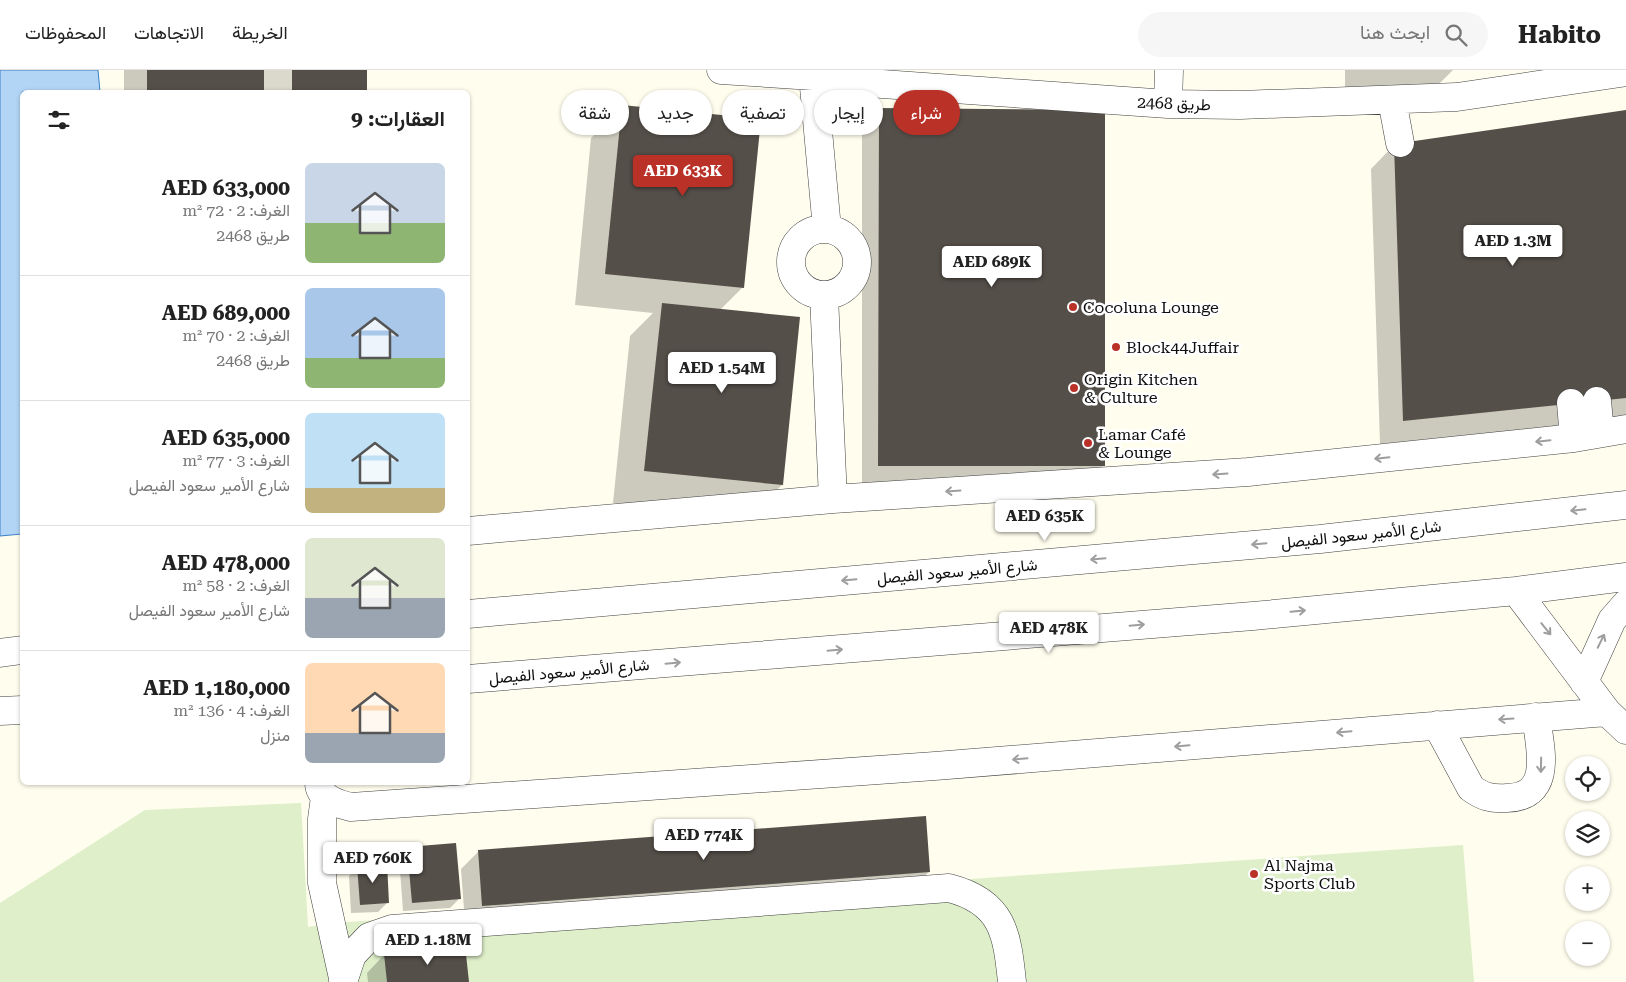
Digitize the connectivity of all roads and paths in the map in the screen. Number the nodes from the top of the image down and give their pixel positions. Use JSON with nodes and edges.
{"nodes":[{"id":1,"x":721,"y":70,"type":"edge"},
{"id":2,"x":1169,"y":70,"type":"edge"},
{"id":3,"x":1626,"y":72,"type":"edge"},
{"id":4,"x":813,"y":76,"type":"junction"},
{"id":5,"x":1401,"y":100,"type":"junction"},
{"id":6,"x":1168,"y":104,"type":"junction"},
{"id":7,"x":1408,"y":142,"type":"dead end"},
{"id":8,"x":827,"y":229,"type":"junction"},
{"id":9,"x":824,"y":296,"type":"junction"},
{"id":10,"x":1613,"y":430,"type":"edge"},
{"id":11,"x":1574,"y":438,"type":"junction"},
{"id":12,"x":833,"y":499,"type":"junction"},
{"id":13,"x":1626,"y":504,"type":"edge"},
{"id":14,"x":470,"y":531,"type":"edge"},
{"id":15,"x":1626,"y":577,"type":"edge"},
{"id":16,"x":1516,"y":591,"type":"junction"},
{"id":17,"x":1626,"y":604,"type":"edge"},
{"id":18,"x":470,"y":614,"type":"edge"},
{"id":19,"x":20,"y":650,"type":"edge"},
{"id":20,"x":0,"y":653,"type":"edge"},
{"id":21,"x":470,"y":680,"type":"edge"},
{"id":22,"x":1584,"y":682,"type":"junction"},
{"id":23,"x":20,"y":710,"type":"edge"},
{"id":24,"x":0,"y":711,"type":"edge"},
{"id":25,"x":1536,"y":717,"type":"junction"},
{"id":26,"x":1616,"y":721,"type":"edge"},
{"id":27,"x":1437,"y":724,"type":"junction"},
{"id":28,"x":322,"y":790,"type":"edge"},
{"id":29,"x":343,"y":980,"type":"edge"},
{"id":30,"x":1012,"y":982,"type":"edge"}],
"edges":[{"from":1,"to":4,"type":"street","name":"طريق 2468"},
{"from":2,"to":6,"type":"street"},
{"from":3,"to":5,"type":"street","name":"طريق 2468"},
{"from":4,"to":6,"type":"street","name":"طريق 2468"},
{"from":4,"to":8,"type":"street"},
{"from":5,"to":6,"type":"street","name":"طريق 2468"},
{"from":5,"to":7,"type":"street"},
{"from":8,"to":9,"type":"street"},
{"from":8,"to":9,"type":"street"},
{"from":9,"to":12,"type":"street"},
{"from":10,"to":11,"type":"street"},
{"from":10,"to":11,"type":"street"},
{"from":11,"to":12,"type":"street","one_way":true},
{"from":12,"to":14,"type":"street"},
{"from":13,"to":18,"type":"street","name":"شارع الأمير سعود الفيصل","one_way":true},
{"from":15,"to":16,"type":"street","name":"شارع الأمير سعود الفيصل"},
{"from":21,"to":16,"type":"street","name":"شارع الأمير سعود الفيصل","one_way":true},
{"from":16,"to":22,"type":"street","one_way":true},
{"from":22,"to":17,"type":"street","one_way":true},
{"from":19,"to":20,"type":"street"},
{"from":22,"to":26,"type":"street"},
{"from":23,"to":24,"type":"street"},
{"from":25,"to":26,"type":"street"},
{"from":25,"to":27,"type":"street","one_way":true},
{"from":25,"to":27,"type":"street","one_way":true},
{"from":27,"to":28,"type":"street","one_way":true},
{"from":28,"to":29,"type":"street"},
{"from":29,"to":30,"type":"street"}]}
